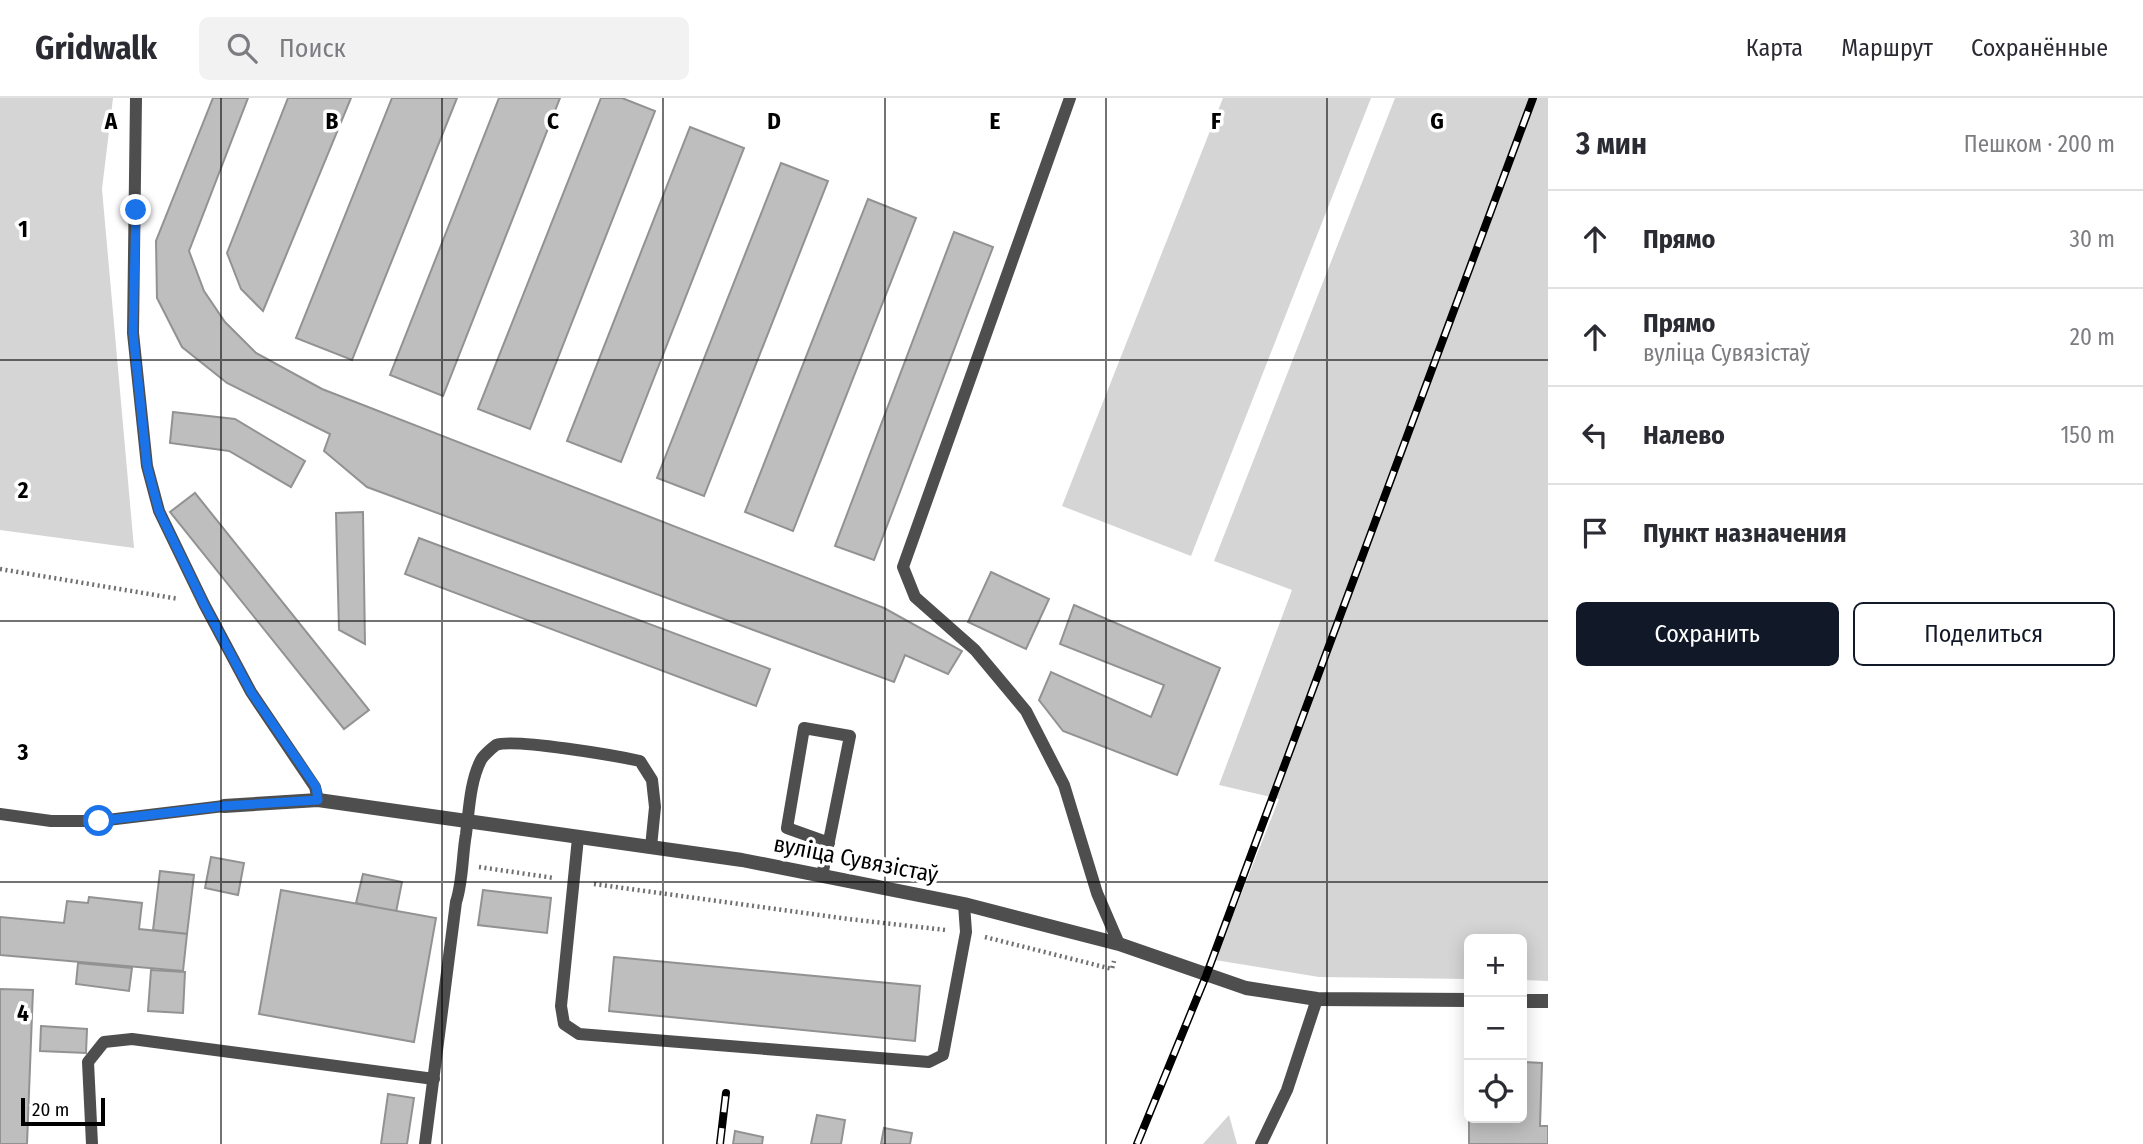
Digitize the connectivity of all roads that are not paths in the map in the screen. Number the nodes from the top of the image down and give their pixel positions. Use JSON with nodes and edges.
{"nodes":[{"id":1,"x":136,"y":98,"type":"edge"},
{"id":2,"x":1070,"y":98,"type":"edge"},
{"id":3,"x":318,"y":800,"type":"junction"},
{"id":4,"x":224,"y":806,"type":"joint"},
{"id":5,"x":0,"y":814,"type":"edge"},
{"id":6,"x":468,"y":820,"type":"junction"},
{"id":7,"x":578,"y":838,"type":"junction"},
{"id":8,"x":829,"y":843,"type":"junction"},
{"id":9,"x":651,"y":847,"type":"junction"},
{"id":10,"x":822,"y":876,"type":"junction"},
{"id":11,"x":964,"y":904,"type":"junction"},
{"id":12,"x":1119,"y":944,"type":"junction"},
{"id":13,"x":1317,"y":999,"type":"junction"},
{"id":14,"x":1464,"y":1000,"type":"edge"},
{"id":15,"x":1527,"y":1001,"type":"edge"},
{"id":16,"x":1548,"y":1001,"type":"edge"},
{"id":17,"x":434,"y":1079,"type":"junction"},
{"id":18,"x":92,"y":1144,"type":"edge"},
{"id":19,"x":425,"y":1144,"type":"edge"},
{"id":20,"x":1262,"y":1144,"type":"edge"}],
"edges":[{"from":1,"to":3,"type":"lane"},
{"from":2,"to":12,"type":"lane"},
{"from":3,"to":4,"type":"street","name":"вуліца Сувязістаў"},
{"from":3,"to":6,"type":"street","name":"вуліца Сувязістаў"},
{"from":4,"to":5,"type":"lane"},
{"from":6,"to":7,"type":"street","name":"вуліца Сувязістаў"},
{"from":6,"to":9,"type":"lane"},
{"from":6,"to":17,"type":"lane"},
{"from":7,"to":9,"type":"street","name":"вуліца Сувязістаў"},
{"from":7,"to":11,"type":"lane"},
{"from":8,"to":8,"type":"lane"},
{"from":8,"to":10,"type":"lane"},
{"from":9,"to":10,"type":"street","name":"вуліца Сувязістаў"},
{"from":10,"to":11,"type":"street","name":"вуліца Сувязістаў"},
{"from":11,"to":12,"type":"street","name":"вуліца Сувязістаў"},
{"from":12,"to":13,"type":"street","name":"вуліца Сувязістаў"},
{"from":13,"to":14,"type":"street","name":"вуліца Сувязістаў"},
{"from":13,"to":20,"type":"lane"},
{"from":15,"to":16,"type":"street"},
{"from":17,"to":18,"type":"lane"},
{"from":17,"to":19,"type":"lane"}]}
